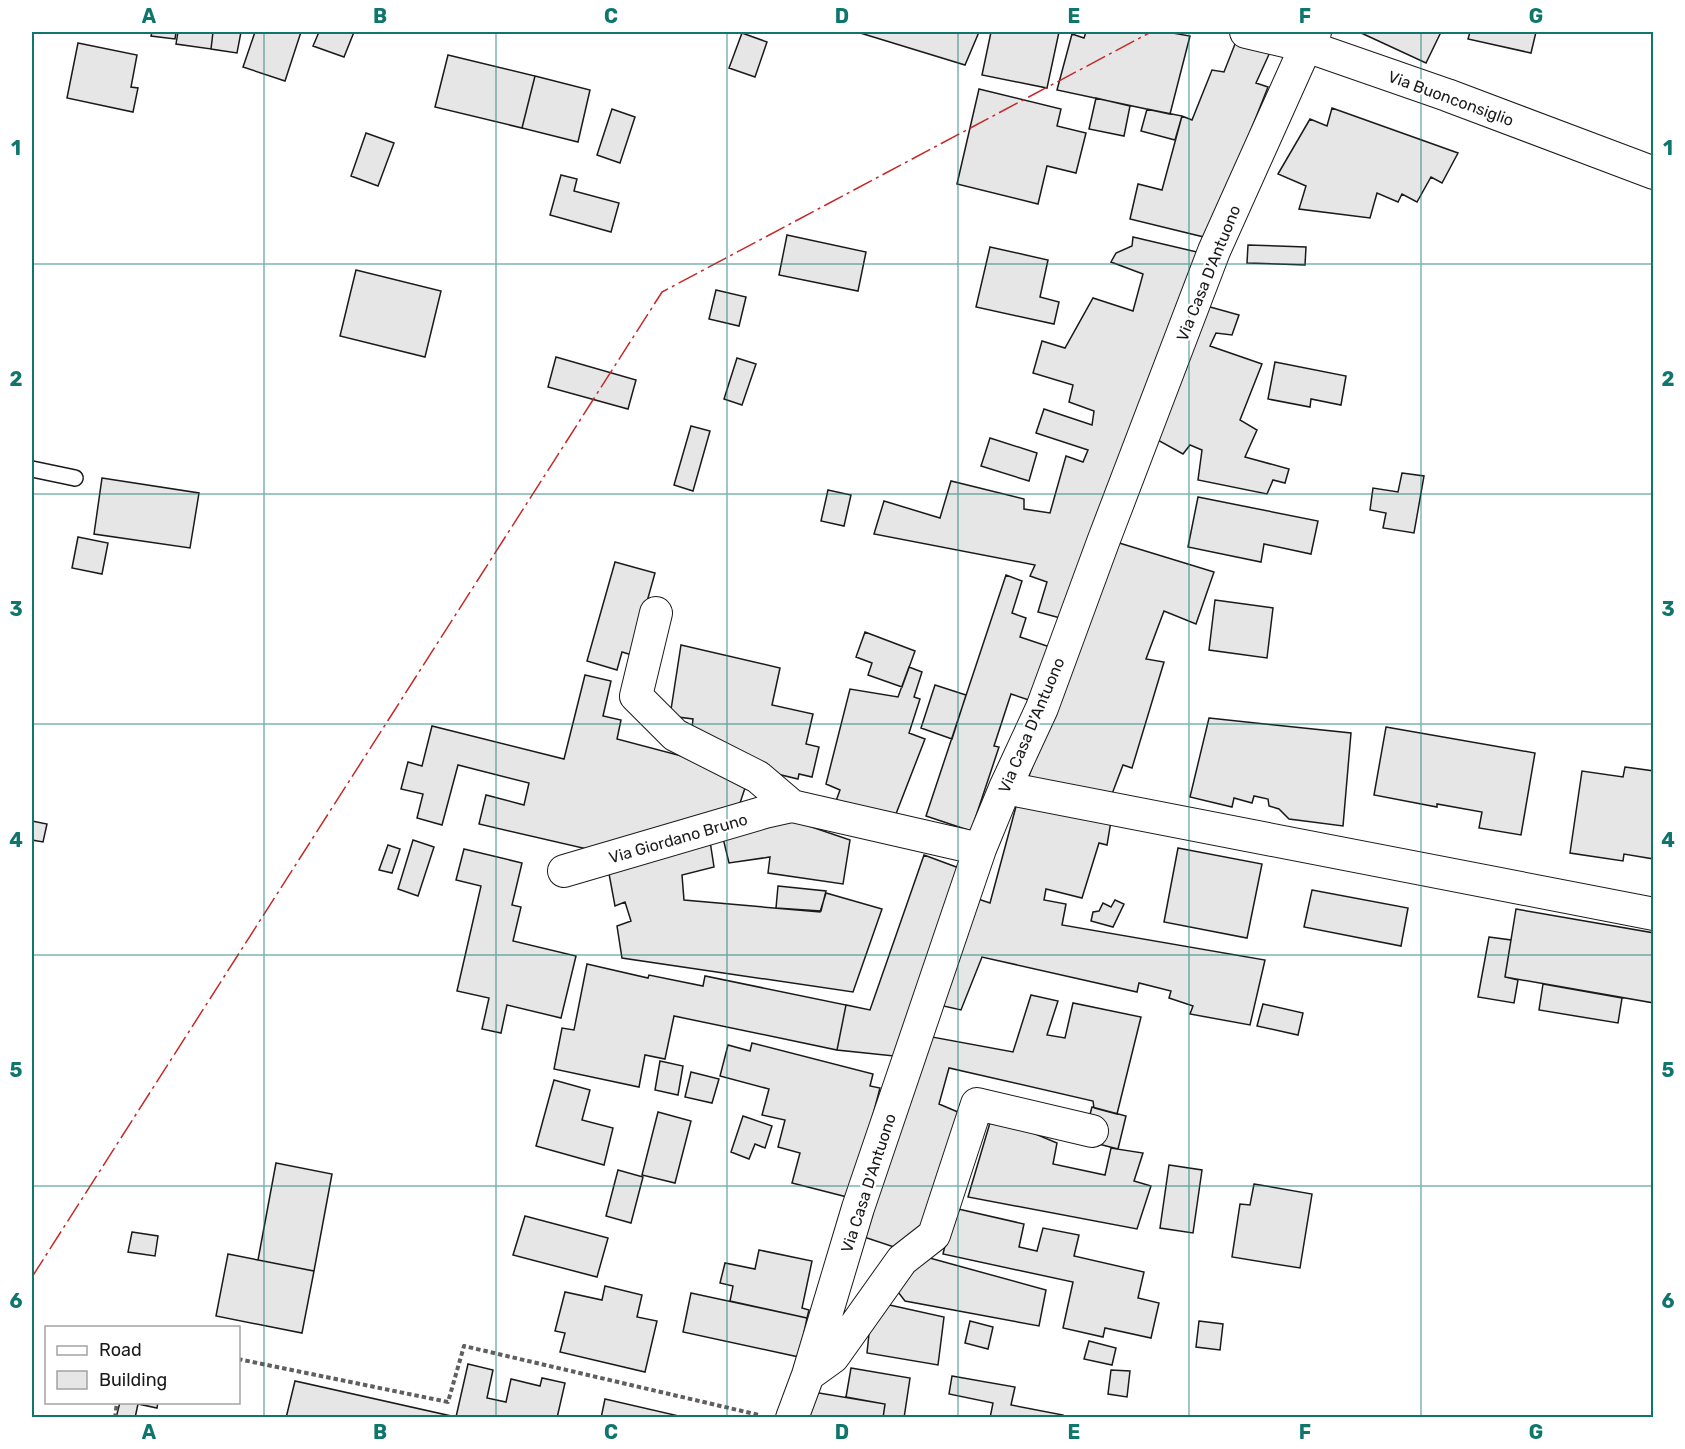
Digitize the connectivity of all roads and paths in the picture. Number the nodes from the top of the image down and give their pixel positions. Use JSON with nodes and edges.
{"nodes":[{"id":1,"x":1246,"y":32,"type":"edge"},
{"id":2,"x":1310,"y":39,"type":"edge"},
{"id":3,"x":1653,"y":173,"type":"edge"},
{"id":4,"x":32,"y":469,"type":"edge"},
{"id":5,"x":75,"y":478,"type":"dead end"},
{"id":6,"x":656,"y":613,"type":"dead end"},
{"id":7,"x":1005,"y":788,"type":"junction"},
{"id":8,"x":792,"y":806,"type":"junction"},
{"id":9,"x":980,"y":849,"type":"junction"},
{"id":10,"x":564,"y":871,"type":"dead end"},
{"id":11,"x":1653,"y":914,"type":"edge"},
{"id":12,"x":1092,"y":1131,"type":"dead end"},
{"id":13,"x":240,"y":1359,"type":"edge"},
{"id":14,"x":808,"y":1375,"type":"junction"},
{"id":15,"x":760,"y":1415,"type":"dead end"},
{"id":16,"x":792,"y":1418,"type":"edge"}],
"edges":[{"from":1,"to":2,"type":"street","name":"Via Buonconsiglio"},
{"from":2,"to":3,"type":"street","name":"Via Buonconsiglio"},
{"from":2,"to":7,"type":"street","name":"Via Casa D'Antuono"},
{"from":4,"to":5,"type":"lane"},
{"from":6,"to":8,"type":"street","name":"Via Giordano Bruno"},
{"from":7,"to":9,"type":"street","name":"Via Casa D'Antuono"},
{"from":7,"to":11,"type":"street"},
{"from":8,"to":9,"type":"street","name":"Via Giordano Bruno"},
{"from":8,"to":10,"type":"street","name":"Via Giordano Bruno"},
{"from":9,"to":14,"type":"street","name":"Via Casa D'Antuono"},
{"from":12,"to":14,"type":"street"},
{"from":13,"to":15,"type":"path"},
{"from":14,"to":16,"type":"street","name":"Via Casa D'Antuono"}]}
